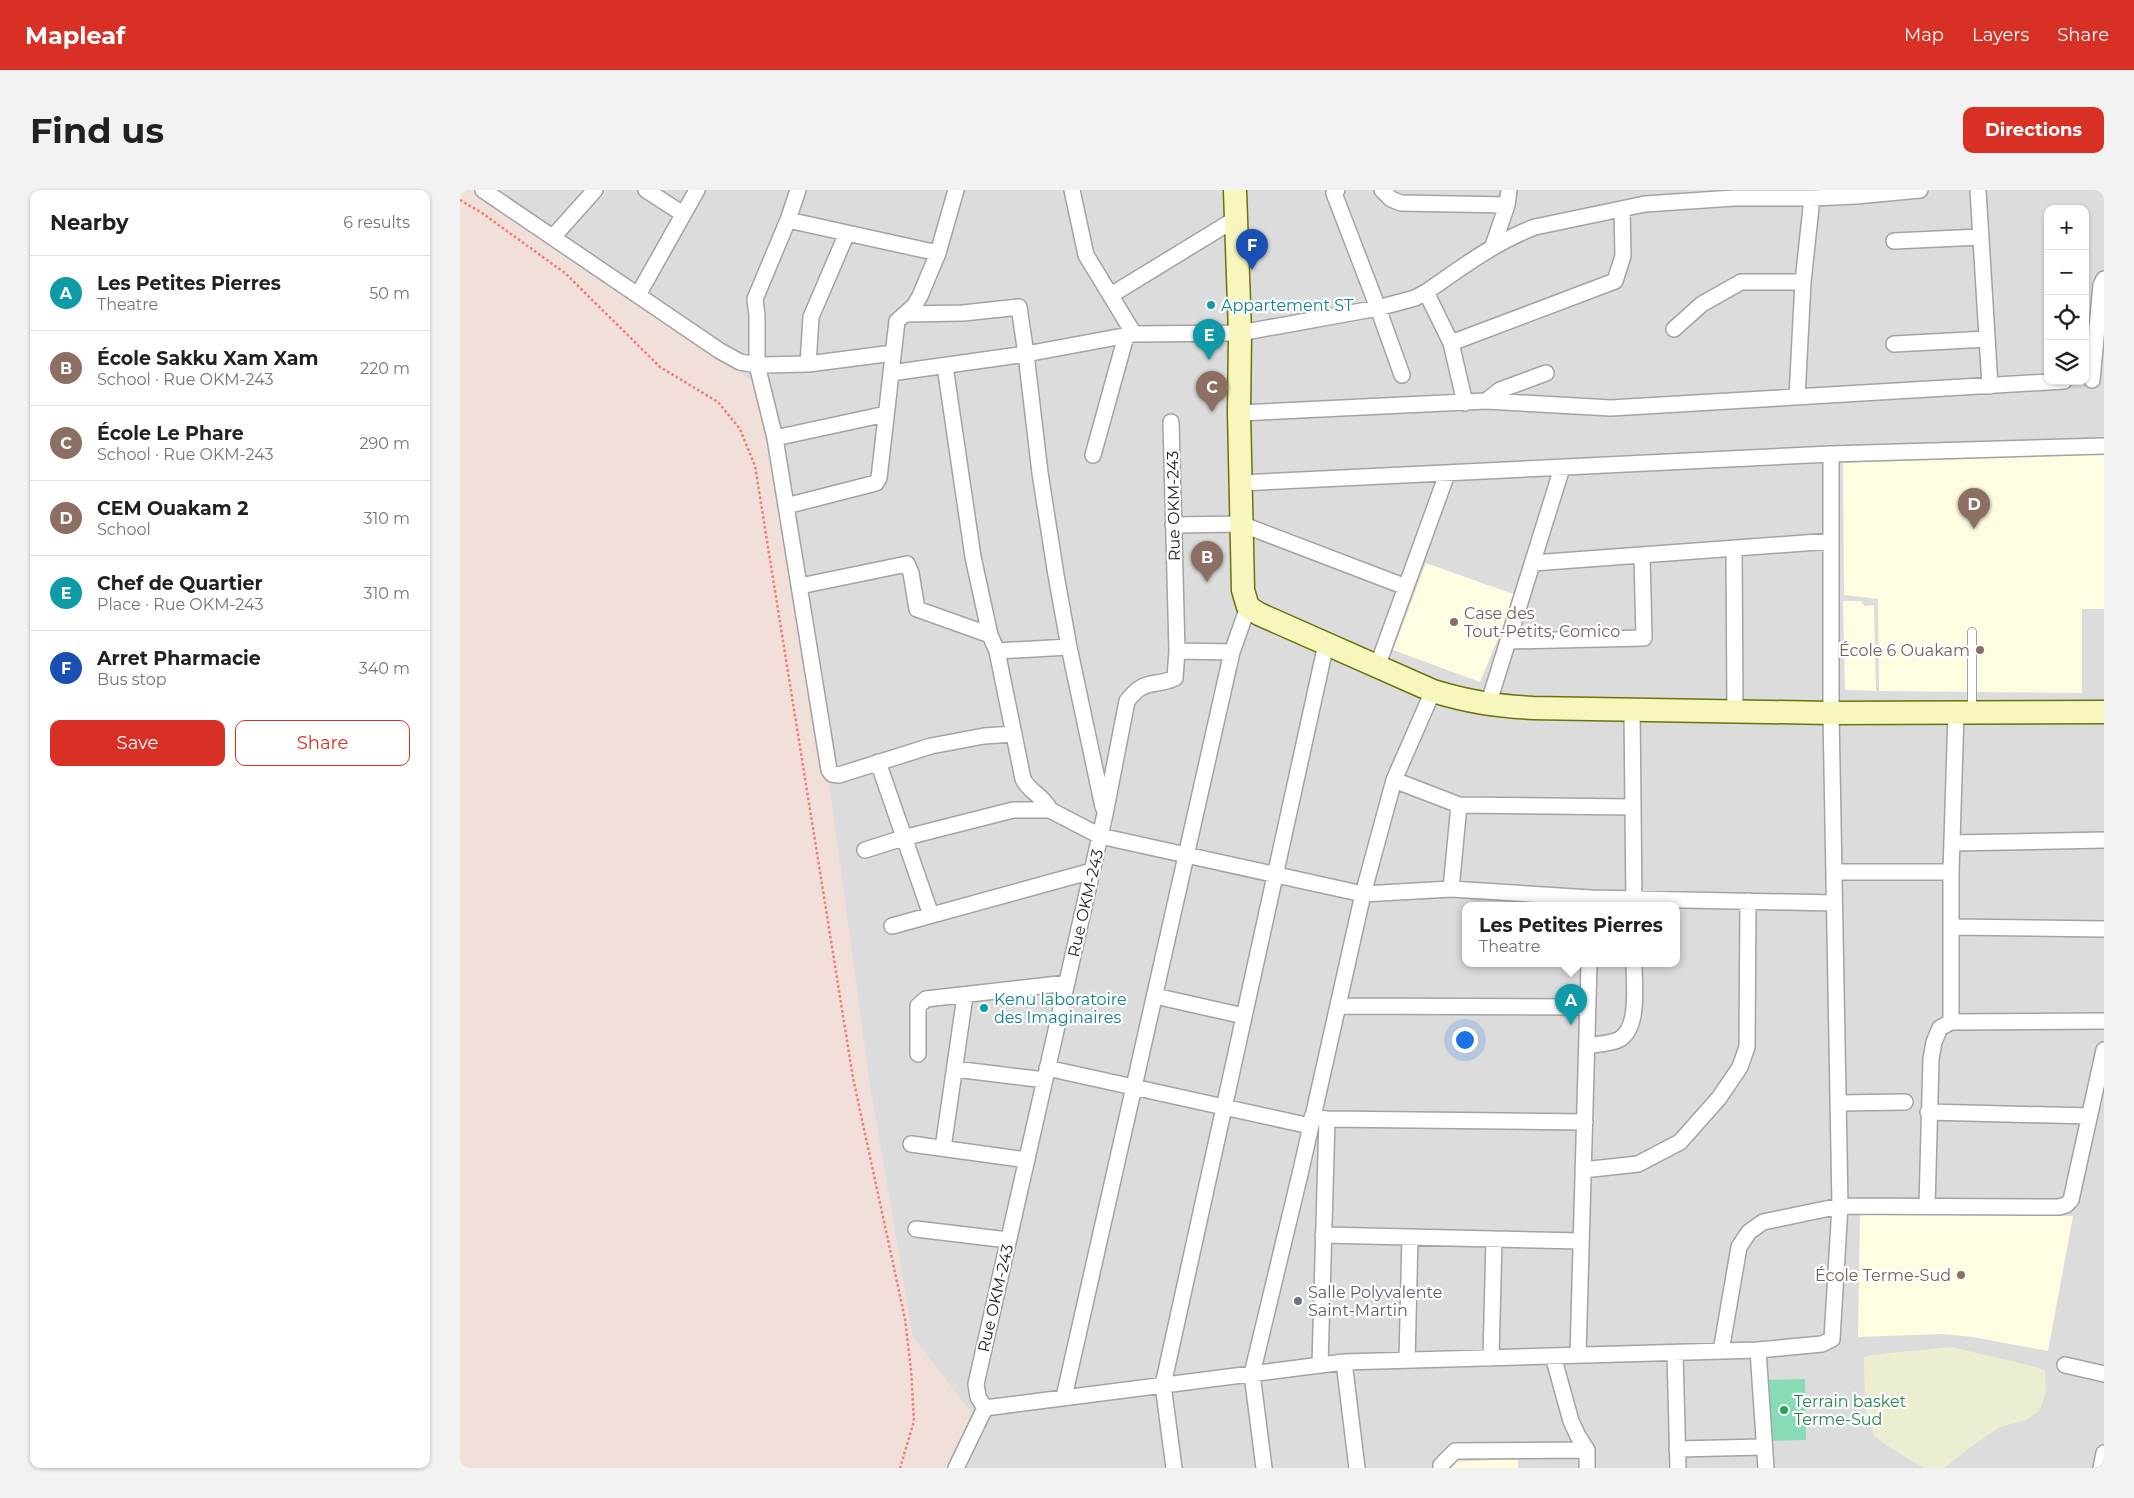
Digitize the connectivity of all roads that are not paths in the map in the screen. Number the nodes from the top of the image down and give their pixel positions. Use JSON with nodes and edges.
{"nodes":[{"id":1,"x":483,"y":190,"type":"edge"},
{"id":2,"x":595,"y":190,"type":"edge"},
{"id":3,"x":646,"y":190,"type":"edge"},
{"id":4,"x":697,"y":190,"type":"edge"},
{"id":5,"x":798,"y":190,"type":"edge"},
{"id":6,"x":956,"y":190,"type":"edge"},
{"id":7,"x":1072,"y":190,"type":"edge"},
{"id":8,"x":1235,"y":190,"type":"edge"},
{"id":9,"x":1337,"y":190,"type":"edge"},
{"id":10,"x":1382,"y":190,"type":"edge"},
{"id":11,"x":1920,"y":190,"type":"edge"},
{"id":12,"x":1978,"y":190,"type":"edge"},
{"id":13,"x":1889,"y":192,"type":"edge"},
{"id":14,"x":1753,"y":194,"type":"edge"},
{"id":15,"x":1508,"y":197,"type":"edge"},
{"id":16,"x":1646,"y":197,"type":"edge"},
{"id":17,"x":1812,"y":198,"type":"junction"},
{"id":18,"x":1622,"y":209,"type":"junction"},
{"id":19,"x":683,"y":214,"type":"junction"},
{"id":20,"x":1238,"y":218,"type":"junction"},
{"id":21,"x":788,"y":220,"type":"junction"},
{"id":22,"x":847,"y":233,"type":"junction"},
{"id":23,"x":1980,"y":237,"type":"junction"},
{"id":24,"x":553,"y":238,"type":"junction"},
{"id":25,"x":1894,"y":241,"type":"dead end"},
{"id":26,"x":1493,"y":246,"type":"junction"},
{"id":27,"x":938,"y":253,"type":"junction"},
{"id":28,"x":2104,"y":279,"type":"edge"},
{"id":29,"x":1803,"y":282,"type":"junction"},
{"id":30,"x":1426,"y":292,"type":"junction"},
{"id":31,"x":638,"y":295,"type":"junction"},
{"id":32,"x":1111,"y":295,"type":"junction"},
{"id":33,"x":1378,"y":308,"type":"junction"},
{"id":34,"x":905,"y":314,"type":"junction"},
{"id":35,"x":1674,"y":329,"type":"dead end"},
{"id":36,"x":1240,"y":333,"type":"junction"},
{"id":37,"x":1130,"y":335,"type":"junction"},
{"id":38,"x":1987,"y":339,"type":"junction"},
{"id":39,"x":1451,"y":343,"type":"junction"},
{"id":40,"x":1894,"y":344,"type":"dead end"},
{"id":41,"x":893,"y":352,"type":"junction"},
{"id":42,"x":1026,"y":354,"type":"junction"},
{"id":43,"x":808,"y":364,"type":"junction"},
{"id":44,"x":757,"y":365,"type":"junction"},
{"id":45,"x":945,"y":366,"type":"junction"},
{"id":46,"x":891,"y":373,"type":"junction"},
{"id":47,"x":1546,"y":373,"type":"dead end"},
{"id":48,"x":1402,"y":375,"type":"dead end"},
{"id":49,"x":2094,"y":379,"type":"edge"},
{"id":50,"x":2044,"y":382,"type":"edge"},
{"id":51,"x":1990,"y":386,"type":"junction"},
{"id":52,"x":1797,"y":397,"type":"junction"},
{"id":53,"x":1486,"y":401,"type":"junction"},
{"id":54,"x":1465,"y":403,"type":"junction"},
{"id":55,"x":1239,"y":413,"type":"junction"},
{"id":56,"x":886,"y":414,"type":"junction"},
{"id":57,"x":1171,"y":422,"type":"dead end"},
{"id":58,"x":775,"y":438,"type":"junction"},
{"id":59,"x":2104,"y":446,"type":"edge"},
{"id":60,"x":1831,"y":454,"type":"junction"},
{"id":61,"x":1093,"y":456,"type":"dead end"},
{"id":62,"x":1562,"y":468,"type":"junction"},
{"id":63,"x":1447,"y":474,"type":"junction"},
{"id":64,"x":1240,"y":483,"type":"junction"},
{"id":65,"x":786,"y":506,"type":"junction"},
{"id":66,"x":1241,"y":524,"type":"junction"},
{"id":67,"x":1173,"y":525,"type":"junction"},
{"id":68,"x":1831,"y":541,"type":"junction"},
{"id":69,"x":1734,"y":548,"type":"junction"},
{"id":70,"x":1642,"y":555,"type":"junction"},
{"id":71,"x":1533,"y":564,"type":"junction"},
{"id":72,"x":800,"y":586,"type":"junction"},
{"id":73,"x":1406,"y":587,"type":"junction"},
{"id":74,"x":1248,"y":607,"type":"junction"},
{"id":75,"x":1972,"y":632,"type":"dead end"},
{"id":76,"x":990,"y":635,"type":"junction"},
{"id":77,"x":1509,"y":641,"type":"junction"},
{"id":78,"x":1326,"y":644,"type":"junction"},
{"id":79,"x":1069,"y":647,"type":"junction"},
{"id":80,"x":997,"y":650,"type":"junction"},
{"id":81,"x":1178,"y":651,"type":"junction"},
{"id":82,"x":1232,"y":652,"type":"junction"},
{"id":83,"x":1377,"y":667,"type":"junction"},
{"id":84,"x":1432,"y":691,"type":"junction"},
{"id":85,"x":1488,"y":705,"type":"junction"},
{"id":86,"x":1632,"y":709,"type":"junction"},
{"id":87,"x":1734,"y":711,"type":"junction"},
{"id":88,"x":2104,"y":712,"type":"edge"},
{"id":89,"x":1831,"y":713,"type":"junction"},
{"id":90,"x":1964,"y":713,"type":"junction"},
{"id":91,"x":1014,"y":734,"type":"junction"},
{"id":92,"x":878,"y":762,"type":"junction"},
{"id":93,"x":1394,"y":780,"type":"junction"},
{"id":94,"x":1459,"y":806,"type":"junction"},
{"id":95,"x":1633,"y":807,"type":"junction"},
{"id":96,"x":1050,"y":810,"type":"junction"},
{"id":97,"x":1105,"y":814,"type":"junction"},
{"id":98,"x":1100,"y":836,"type":"junction"},
{"id":99,"x":903,"y":838,"type":"junction"},
{"id":100,"x":2104,"y":840,"type":"edge"},
{"id":101,"x":1952,"y":843,"type":"junction"},
{"id":102,"x":864,"y":850,"type":"dead end"},
{"id":103,"x":1187,"y":855,"type":"junction"},
{"id":104,"x":1092,"y":871,"type":"junction"},
{"id":105,"x":1834,"y":872,"type":"junction"},
{"id":106,"x":1951,"y":872,"type":"junction"},
{"id":107,"x":1275,"y":874,"type":"junction"},
{"id":108,"x":1452,"y":888,"type":"junction"},
{"id":109,"x":1363,"y":894,"type":"junction"},
{"id":110,"x":1748,"y":901,"type":"junction"},
{"id":111,"x":1591,"y":902,"type":"edge"},
{"id":112,"x":1634,"y":902,"type":"edge"},
{"id":113,"x":1680,"y":902,"type":"edge"},
{"id":114,"x":1834,"y":902,"type":"junction"},
{"id":115,"x":931,"y":915,"type":"junction"},
{"id":116,"x":892,"y":926,"type":"dead end"},
{"id":117,"x":1951,"y":927,"type":"junction"},
{"id":118,"x":2104,"y":929,"type":"edge"},
{"id":119,"x":1590,"y":967,"type":"edge"},
{"id":120,"x":1634,"y":967,"type":"edge"},
{"id":121,"x":1066,"y":983,"type":"junction"},
{"id":122,"x":965,"y":996,"type":"junction"},
{"id":123,"x":1155,"y":996,"type":"junction"},
{"id":124,"x":1338,"y":1006,"type":"junction"},
{"id":125,"x":1588,"y":1007,"type":"junction"},
{"id":126,"x":1244,"y":1016,"type":"junction"},
{"id":127,"x":2104,"y":1021,"type":"edge"},
{"id":128,"x":1951,"y":1022,"type":"junction"},
{"id":129,"x":1587,"y":1046,"type":"junction"},
{"id":130,"x":2104,"y":1050,"type":"edge"},
{"id":131,"x":918,"y":1054,"type":"dead end"},
{"id":132,"x":955,"y":1070,"type":"junction"},
{"id":133,"x":1046,"y":1074,"type":"junction"},
{"id":134,"x":1134,"y":1087,"type":"junction"},
{"id":135,"x":1905,"y":1102,"type":"dead end"},
{"id":136,"x":1838,"y":1103,"type":"junction"},
{"id":137,"x":1224,"y":1107,"type":"junction"},
{"id":138,"x":1928,"y":1112,"type":"junction"},
{"id":139,"x":2089,"y":1116,"type":"junction"},
{"id":140,"x":1316,"y":1121,"type":"junction"},
{"id":141,"x":1585,"y":1122,"type":"junction"},
{"id":142,"x":911,"y":1144,"type":"dead end"},
{"id":143,"x":943,"y":1148,"type":"junction"},
{"id":144,"x":1026,"y":1160,"type":"junction"},
{"id":145,"x":1583,"y":1170,"type":"junction"},
{"id":146,"x":1840,"y":1206,"type":"junction"},
{"id":147,"x":1927,"y":1206,"type":"junction"},
{"id":148,"x":916,"y":1229,"type":"dead end"},
{"id":149,"x":1323,"y":1235,"type":"junction"},
{"id":150,"x":1410,"y":1237,"type":"junction"},
{"id":151,"x":1494,"y":1239,"type":"junction"},
{"id":152,"x":1008,"y":1240,"type":"junction"},
{"id":153,"x":1581,"y":1241,"type":"junction"},
{"id":154,"x":1758,"y":1350,"type":"junction"},
{"id":155,"x":1721,"y":1351,"type":"junction"},
{"id":156,"x":1675,"y":1353,"type":"junction"},
{"id":157,"x":1578,"y":1355,"type":"junction"},
{"id":158,"x":1553,"y":1356,"type":"junction"},
{"id":159,"x":1491,"y":1358,"type":"junction"},
{"id":160,"x":1407,"y":1360,"type":"junction"},
{"id":161,"x":1344,"y":1362,"type":"junction"},
{"id":162,"x":1320,"y":1365,"type":"junction"},
{"id":163,"x":2065,"y":1365,"type":"dead end"},
{"id":164,"x":1252,"y":1374,"type":"junction"},
{"id":165,"x":2104,"y":1374,"type":"edge"},
{"id":166,"x":1163,"y":1385,"type":"junction"},
{"id":167,"x":1064,"y":1398,"type":"junction"},
{"id":168,"x":985,"y":1408,"type":"junction"},
{"id":169,"x":1763,"y":1447,"type":"junction"},
{"id":170,"x":1677,"y":1449,"type":"junction"},
{"id":171,"x":1587,"y":1450,"type":"junction"},
{"id":172,"x":2104,"y":1453,"type":"edge"},
{"id":173,"x":956,"y":1468,"type":"edge"},
{"id":174,"x":1174,"y":1468,"type":"edge"},
{"id":175,"x":1264,"y":1468,"type":"edge"},
{"id":176,"x":1357,"y":1468,"type":"edge"},
{"id":177,"x":1441,"y":1468,"type":"edge"},
{"id":178,"x":1587,"y":1468,"type":"edge"},
{"id":179,"x":1678,"y":1468,"type":"edge"},
{"id":180,"x":1766,"y":1468,"type":"edge"},
{"id":181,"x":2101,"y":1468,"type":"edge"}],
"edges":[{"from":1,"to":24,"type":"street"},
{"from":2,"to":24,"type":"street"},
{"from":3,"to":19,"type":"street"},
{"from":4,"to":19,"type":"street"},
{"from":5,"to":21,"type":"street"},
{"from":6,"to":27,"type":"street"},
{"from":7,"to":32,"type":"street"},
{"from":8,"to":20,"type":"street"},
{"from":9,"to":33,"type":"street"},
{"from":10,"to":15,"type":"street"},
{"from":11,"to":13,"type":"street"},
{"from":12,"to":23,"type":"street"},
{"from":13,"to":17,"type":"street"},
{"from":14,"to":16,"type":"street"},
{"from":14,"to":17,"type":"street"},
{"from":15,"to":26,"type":"street"},
{"from":16,"to":18,"type":"street"},
{"from":17,"to":29,"type":"street"},
{"from":18,"to":26,"type":"street"},
{"from":18,"to":39,"type":"street"},
{"from":19,"to":31,"type":"street"},
{"from":20,"to":32,"type":"street"},
{"from":20,"to":36,"type":"street"},
{"from":21,"to":22,"type":"street"},
{"from":21,"to":44,"type":"street"},
{"from":22,"to":27,"type":"street"},
{"from":22,"to":43,"type":"street"},
{"from":23,"to":25,"type":"street"},
{"from":23,"to":38,"type":"street"},
{"from":24,"to":31,"type":"street"},
{"from":26,"to":30,"type":"street"},
{"from":27,"to":34,"type":"street"},
{"from":28,"to":49,"type":"street"},
{"from":29,"to":35,"type":"street"},
{"from":29,"to":52,"type":"street"},
{"from":30,"to":33,"type":"street"},
{"from":30,"to":39,"type":"street"},
{"from":31,"to":44,"type":"street"},
{"from":32,"to":37,"type":"street"},
{"from":33,"to":36,"type":"street"},
{"from":33,"to":48,"type":"street"},
{"from":34,"to":41,"type":"street"},
{"from":34,"to":42,"type":"street"},
{"from":36,"to":37,"type":"street"},
{"from":36,"to":55,"type":"street"},
{"from":37,"to":42,"type":"street"},
{"from":37,"to":61,"type":"street"},
{"from":38,"to":40,"type":"street"},
{"from":38,"to":51,"type":"street"},
{"from":39,"to":54,"type":"street"},
{"from":41,"to":43,"type":"street"},
{"from":41,"to":46,"type":"street"},
{"from":42,"to":45,"type":"street"},
{"from":42,"to":79,"type":"street"},
{"from":43,"to":44,"type":"street"},
{"from":44,"to":58,"type":"street"},
{"from":45,"to":46,"type":"street"},
{"from":45,"to":76,"type":"street"},
{"from":46,"to":56,"type":"street"},
{"from":47,"to":53,"type":"street"},
{"from":50,"to":51,"type":"street"},
{"from":51,"to":52,"type":"street"},
{"from":52,"to":53,"type":"street"},
{"from":53,"to":54,"type":"street"},
{"from":54,"to":55,"type":"street"},
{"from":55,"to":64,"type":"street"},
{"from":56,"to":58,"type":"street"},
{"from":56,"to":65,"type":"street"},
{"from":57,"to":67,"type":"street","name":"Rue OKM-243"},
{"from":58,"to":65,"type":"street"},
{"from":59,"to":60,"type":"street"},
{"from":60,"to":62,"type":"street"},
{"from":60,"to":68,"type":"street"},
{"from":62,"to":63,"type":"street"},
{"from":62,"to":71,"type":"street"},
{"from":63,"to":64,"type":"street"},
{"from":63,"to":73,"type":"street"},
{"from":64,"to":66,"type":"street"},
{"from":65,"to":72,"type":"street"},
{"from":66,"to":67,"type":"street"},
{"from":66,"to":73,"type":"street"},
{"from":66,"to":74,"type":"street"},
{"from":67,"to":81,"type":"street","name":"Rue OKM-243"},
{"from":68,"to":69,"type":"street"},
{"from":68,"to":89,"type":"street"},
{"from":69,"to":70,"type":"street"},
{"from":69,"to":87,"type":"street"},
{"from":70,"to":71,"type":"street"},
{"from":70,"to":77,"type":"street"},
{"from":71,"to":77,"type":"street"},
{"from":72,"to":76,"type":"street"},
{"from":72,"to":92,"type":"street"},
{"from":73,"to":83,"type":"street"},
{"from":74,"to":78,"type":"street"},
{"from":74,"to":82,"type":"street"},
{"from":75,"to":90,"type":"lane"},
{"from":76,"to":80,"type":"street"},
{"from":77,"to":85,"type":"street"},
{"from":78,"to":83,"type":"street"},
{"from":78,"to":107,"type":"street"},
{"from":79,"to":80,"type":"street"},
{"from":79,"to":97,"type":"street"},
{"from":80,"to":91,"type":"street"},
{"from":81,"to":82,"type":"street"},
{"from":81,"to":97,"type":"street","name":"Rue OKM-243"},
{"from":82,"to":103,"type":"street"},
{"from":83,"to":84,"type":"street"},
{"from":84,"to":85,"type":"street"},
{"from":84,"to":93,"type":"street"},
{"from":85,"to":86,"type":"street"},
{"from":86,"to":87,"type":"street"},
{"from":86,"to":95,"type":"street"},
{"from":87,"to":89,"type":"street"},
{"from":88,"to":90,"type":"street"},
{"from":89,"to":90,"type":"street"},
{"from":89,"to":105,"type":"street"},
{"from":90,"to":101,"type":"street"},
{"from":91,"to":92,"type":"street"},
{"from":91,"to":96,"type":"street"},
{"from":92,"to":99,"type":"street"},
{"from":93,"to":94,"type":"street"},
{"from":93,"to":109,"type":"street"},
{"from":94,"to":95,"type":"street"},
{"from":94,"to":108,"type":"street"},
{"from":95,"to":112,"type":"street"},
{"from":96,"to":98,"type":"street"},
{"from":96,"to":99,"type":"street"},
{"from":97,"to":98,"type":"street","name":"Rue OKM-243"},
{"from":98,"to":103,"type":"street"},
{"from":98,"to":104,"type":"street","name":"Rue OKM-243"},
{"from":99,"to":102,"type":"street"},
{"from":99,"to":115,"type":"street"},
{"from":100,"to":101,"type":"street"},
{"from":101,"to":106,"type":"street"},
{"from":103,"to":107,"type":"street"},
{"from":103,"to":123,"type":"street"},
{"from":104,"to":115,"type":"street"},
{"from":104,"to":121,"type":"street","name":"Rue OKM-243"},
{"from":105,"to":106,"type":"street"},
{"from":105,"to":114,"type":"street"},
{"from":106,"to":117,"type":"street"},
{"from":107,"to":109,"type":"street"},
{"from":107,"to":126,"type":"street"},
{"from":108,"to":109,"type":"street"},
{"from":108,"to":111,"type":"street"},
{"from":109,"to":124,"type":"street"},
{"from":110,"to":113,"type":"street"},
{"from":110,"to":114,"type":"street"},
{"from":110,"to":145,"type":"street"},
{"from":114,"to":136,"type":"street"},
{"from":115,"to":116,"type":"street"},
{"from":117,"to":118,"type":"street"},
{"from":117,"to":128,"type":"street"},
{"from":119,"to":125,"type":"street"},
{"from":120,"to":129,"type":"street"},
{"from":121,"to":122,"type":"street"},
{"from":121,"to":133,"type":"street","name":"Rue OKM-243"},
{"from":122,"to":131,"type":"street"},
{"from":122,"to":132,"type":"street"},
{"from":123,"to":126,"type":"street"},
{"from":123,"to":134,"type":"street"},
{"from":124,"to":125,"type":"street"},
{"from":124,"to":140,"type":"street"},
{"from":125,"to":129,"type":"street"},
{"from":126,"to":137,"type":"street"},
{"from":127,"to":128,"type":"street"},
{"from":128,"to":138,"type":"street"},
{"from":129,"to":141,"type":"street"},
{"from":130,"to":139,"type":"street"},
{"from":132,"to":133,"type":"street"},
{"from":132,"to":143,"type":"street"},
{"from":133,"to":134,"type":"street"},
{"from":133,"to":144,"type":"street","name":"Rue OKM-243"},
{"from":134,"to":137,"type":"street"},
{"from":134,"to":167,"type":"street"},
{"from":135,"to":136,"type":"street"},
{"from":136,"to":146,"type":"street"},
{"from":137,"to":140,"type":"street"},
{"from":137,"to":166,"type":"street"},
{"from":138,"to":139,"type":"street"},
{"from":138,"to":147,"type":"street"},
{"from":139,"to":147,"type":"street"},
{"from":140,"to":141,"type":"street"},
{"from":140,"to":149,"type":"street"},
{"from":140,"to":164,"type":"street"},
{"from":141,"to":145,"type":"street"},
{"from":142,"to":143,"type":"street"},
{"from":143,"to":144,"type":"street"},
{"from":144,"to":152,"type":"street","name":"Rue OKM-243"},
{"from":145,"to":153,"type":"street"},
{"from":146,"to":147,"type":"street"},
{"from":146,"to":154,"type":"street"},
{"from":146,"to":155,"type":"street"},
{"from":148,"to":152,"type":"street"},
{"from":149,"to":150,"type":"street"},
{"from":149,"to":162,"type":"street"},
{"from":150,"to":151,"type":"street"},
{"from":150,"to":160,"type":"street"},
{"from":151,"to":153,"type":"street"},
{"from":151,"to":159,"type":"street"},
{"from":152,"to":168,"type":"street","name":"Rue OKM-243"},
{"from":153,"to":157,"type":"street"},
{"from":154,"to":155,"type":"street"},
{"from":154,"to":169,"type":"street"},
{"from":155,"to":156,"type":"street"},
{"from":156,"to":157,"type":"street"},
{"from":156,"to":170,"type":"street"},
{"from":157,"to":158,"type":"street"},
{"from":158,"to":159,"type":"street"},
{"from":158,"to":171,"type":"street"},
{"from":159,"to":160,"type":"street"},
{"from":160,"to":161,"type":"street"},
{"from":161,"to":162,"type":"street"},
{"from":161,"to":176,"type":"street"},
{"from":162,"to":164,"type":"street"},
{"from":163,"to":165,"type":"street"},
{"from":164,"to":166,"type":"street"},
{"from":164,"to":175,"type":"street"},
{"from":166,"to":167,"type":"street"},
{"from":166,"to":174,"type":"street"},
{"from":167,"to":168,"type":"street"},
{"from":168,"to":173,"type":"street"},
{"from":169,"to":170,"type":"street"},
{"from":169,"to":180,"type":"street"},
{"from":170,"to":179,"type":"street"},
{"from":171,"to":177,"type":"street"},
{"from":171,"to":178,"type":"street"},
{"from":172,"to":181,"type":"street"}]}
